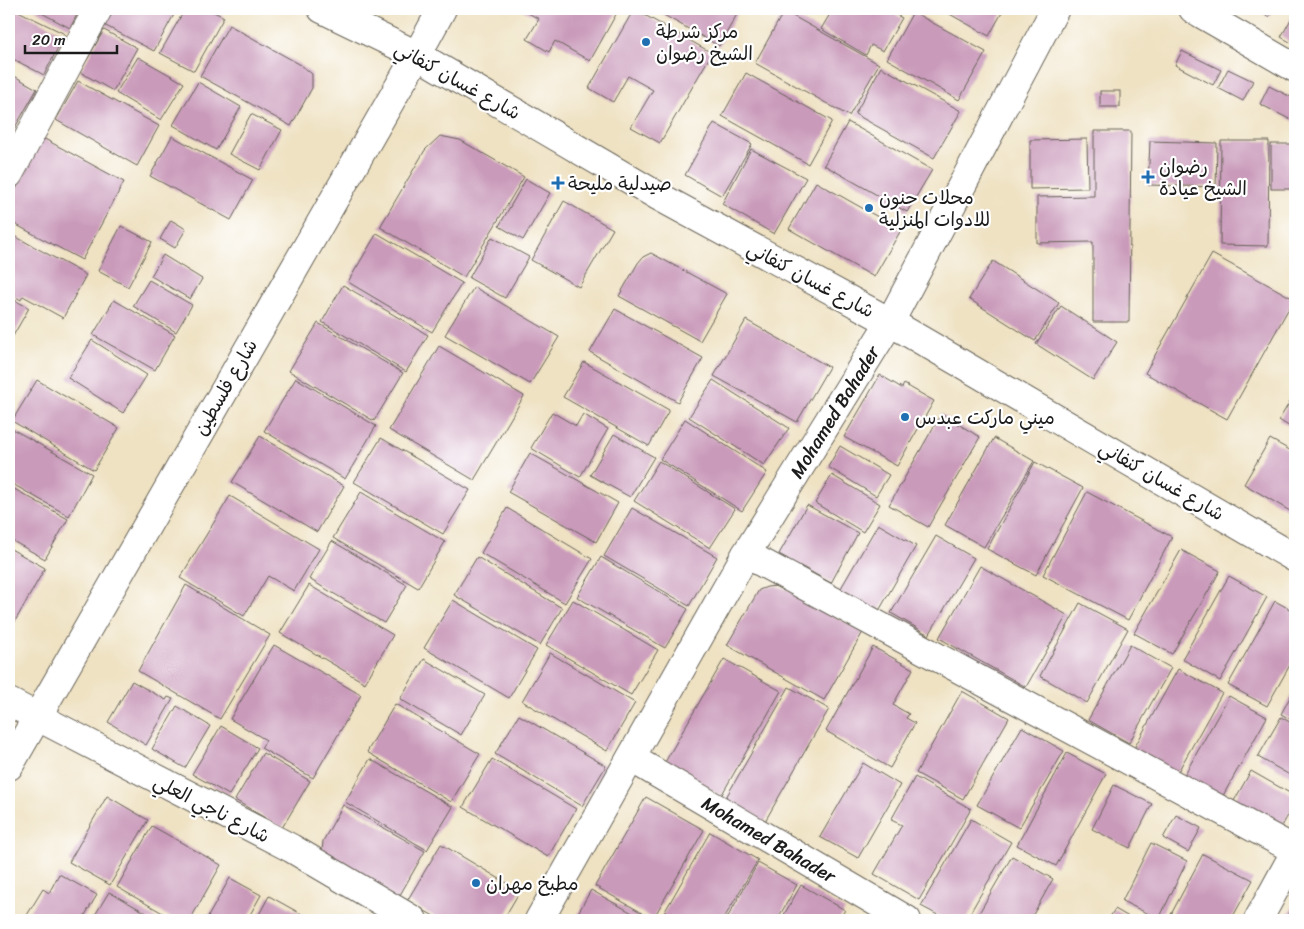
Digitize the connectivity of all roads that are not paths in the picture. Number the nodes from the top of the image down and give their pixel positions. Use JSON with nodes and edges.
{"nodes":[{"id":1,"x":98,"y":9,"type":"edge"},
{"id":2,"x":322,"y":9,"type":"edge"},
{"id":3,"x":442,"y":9,"type":"edge"},
{"id":4,"x":1055,"y":9,"type":"edge"},
{"id":5,"x":1193,"y":9,"type":"edge"},
{"id":6,"x":417,"y":55,"type":"junction"},
{"id":7,"x":1295,"y":68,"type":"edge"},
{"id":8,"x":9,"y":174,"type":"edge"},
{"id":9,"x":890,"y":322,"type":"junction"},
{"id":10,"x":746,"y":554,"type":"junction"},
{"id":11,"x":1295,"y":558,"type":"edge"},
{"id":12,"x":9,"y":702,"type":"edge"},
{"id":13,"x":35,"y":717,"type":"junction"},
{"id":14,"x":631,"y":758,"type":"junction"},
{"id":15,"x":9,"y":766,"type":"edge"},
{"id":16,"x":1295,"y":851,"type":"edge"},
{"id":17,"x":413,"y":920,"type":"edge"},
{"id":18,"x":539,"y":920,"type":"edge"},
{"id":19,"x":907,"y":920,"type":"edge"},
{"id":20,"x":1258,"y":920,"type":"edge"}],
"edges":[{"from":1,"to":8,"type":"street"},
{"from":2,"to":6,"type":"street","name":"شارع غسان كنفاني"},
{"from":3,"to":6,"type":"street","name":"شارع فلسطين"},
{"from":4,"to":9,"type":"street","name":"Mohamed Bahader"},
{"from":5,"to":7,"type":"street"},
{"from":6,"to":9,"type":"street","name":"شارع غسان كنفاني"},
{"from":6,"to":13,"type":"street","name":"شارع فلسطين"},
{"from":9,"to":10,"type":"street","name":"Mohamed Bahader"},
{"from":9,"to":11,"type":"street","name":"شارع غسان كنفاني"},
{"from":10,"to":14,"type":"street","name":"Mohamed Bahader"},
{"from":10,"to":16,"type":"street"},
{"from":12,"to":13,"type":"street","name":"شارع ناجي العلي"},
{"from":13,"to":15,"type":"street","name":"شارع فلسطين"},
{"from":13,"to":17,"type":"street","name":"شارع ناجي العلي"},
{"from":14,"to":18,"type":"street","name":"Mohamed Bahader"},
{"from":14,"to":19,"type":"street","name":"Mohamed Bahader"},
{"from":16,"to":20,"type":"street"}]}
